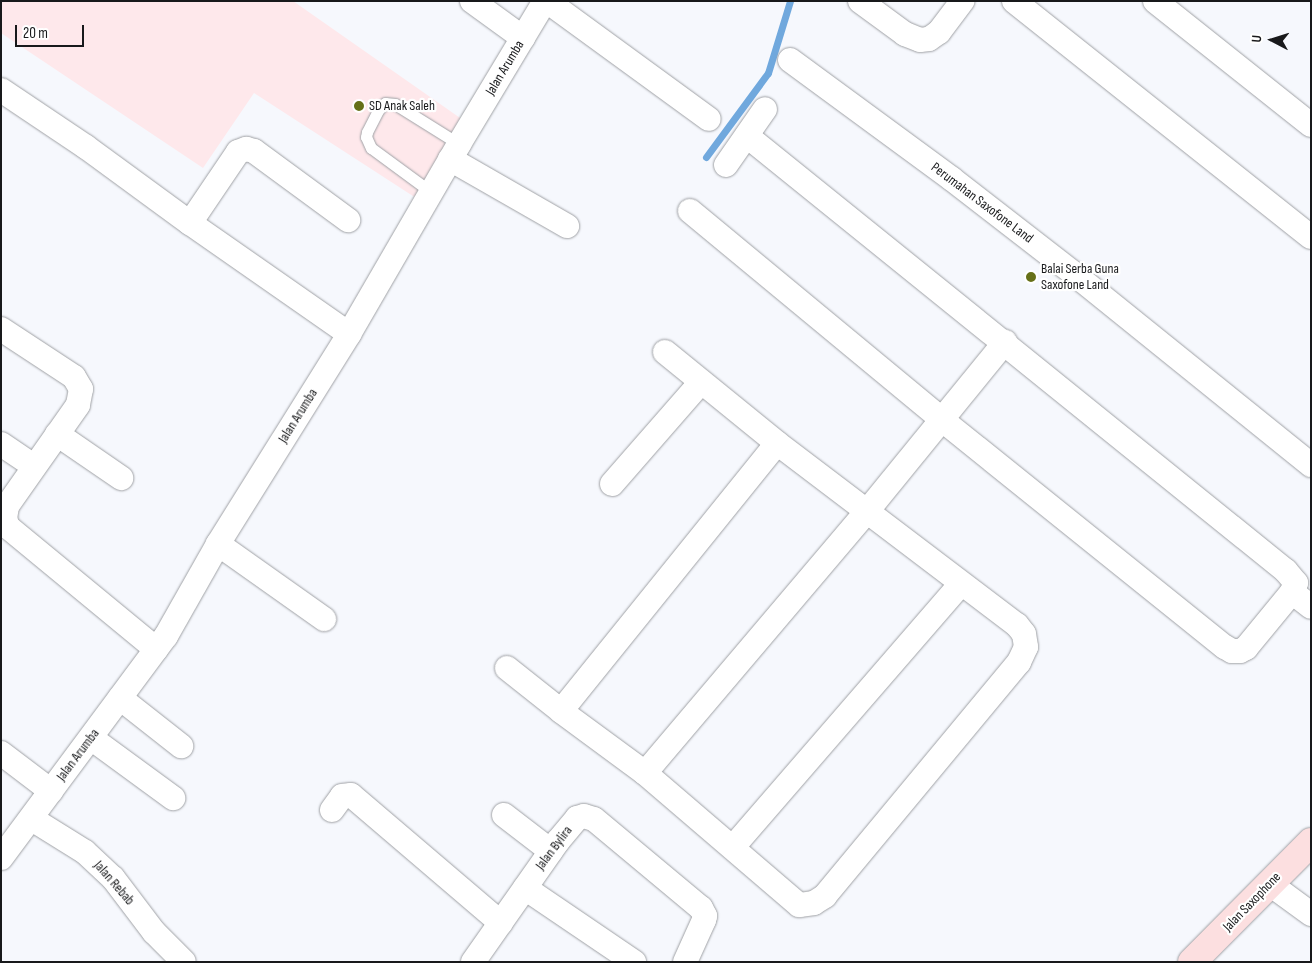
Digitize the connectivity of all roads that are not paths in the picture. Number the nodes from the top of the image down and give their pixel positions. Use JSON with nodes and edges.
{"nodes":[{"id":1,"x":472,"y":1,"type":"edge"},
{"id":2,"x":546,"y":1,"type":"edge"},
{"id":3,"x":860,"y":1,"type":"edge"},
{"id":4,"x":962,"y":1,"type":"edge"},
{"id":5,"x":1014,"y":1,"type":"edge"},
{"id":6,"x":1155,"y":1,"type":"edge"},
{"id":7,"x":523,"y":38,"type":"junction"},
{"id":8,"x":790,"y":60,"type":"dead end"},
{"id":9,"x":1,"y":90,"type":"edge"},
{"id":10,"x":765,"y":109,"type":"dead end"},
{"id":11,"x":708,"y":119,"type":"dead end"},
{"id":12,"x":1311,"y":125,"type":"edge"},
{"id":13,"x":747,"y":136,"type":"junction"},
{"id":14,"x":455,"y":152,"type":"junction"},
{"id":15,"x":726,"y":164,"type":"dead end"},
{"id":16,"x":431,"y":192,"type":"junction"},
{"id":17,"x":690,"y":212,"type":"dead end"},
{"id":18,"x":348,"y":220,"type":"dead end"},
{"id":19,"x":190,"y":223,"type":"junction"},
{"id":20,"x":567,"y":226,"type":"dead end"},
{"id":21,"x":1311,"y":237,"type":"edge"},
{"id":22,"x":1,"y":329,"type":"edge"},
{"id":23,"x":349,"y":334,"type":"junction"},
{"id":24,"x":1005,"y":342,"type":"junction"},
{"id":25,"x":665,"y":352,"type":"dead end"},
{"id":26,"x":700,"y":383,"type":"junction"},
{"id":27,"x":941,"y":419,"type":"junction"},
{"id":28,"x":57,"y":434,"type":"junction"},
{"id":29,"x":777,"y":443,"type":"junction"},
{"id":30,"x":1,"y":444,"type":"edge"},
{"id":31,"x":1311,"y":465,"type":"edge"},
{"id":32,"x":34,"y":466,"type":"junction"},
{"id":33,"x":121,"y":478,"type":"dead end"},
{"id":34,"x":612,"y":484,"type":"dead end"},
{"id":35,"x":868,"y":510,"type":"junction"},
{"id":36,"x":218,"y":544,"type":"junction"},
{"id":37,"x":961,"y":584,"type":"junction"},
{"id":38,"x":1292,"y":592,"type":"junction"},
{"id":39,"x":1311,"y":607,"type":"edge"},
{"id":40,"x":324,"y":619,"type":"dead end"},
{"id":41,"x":156,"y":650,"type":"junction"},
{"id":42,"x":506,"y":668,"type":"dead end"},
{"id":43,"x":120,"y":698,"type":"junction"},
{"id":44,"x":561,"y":711,"type":"junction"},
{"id":45,"x":91,"y":738,"type":"junction"},
{"id":46,"x":181,"y":746,"type":"dead end"},
{"id":47,"x":1,"y":753,"type":"edge"},
{"id":48,"x":645,"y":773,"type":"junction"},
{"id":49,"x":51,"y":791,"type":"junction"},
{"id":50,"x":173,"y":798,"type":"dead end"},
{"id":51,"x":332,"y":810,"type":"dead end"},
{"id":52,"x":504,"y":815,"type":"dead end"},
{"id":53,"x":32,"y":818,"type":"junction"},
{"id":54,"x":1311,"y":842,"type":"edge"},
{"id":55,"x":733,"y":847,"type":"junction"},
{"id":56,"x":4,"y":850,"type":"edge"},
{"id":57,"x":551,"y":851,"type":"junction"},
{"id":58,"x":1270,"y":884,"type":"junction"},
{"id":59,"x":525,"y":888,"type":"junction"},
{"id":60,"x":1311,"y":914,"type":"edge"},
{"id":61,"x":501,"y":923,"type":"junction"},
{"id":62,"x":174,"y":958,"type":"edge"},
{"id":63,"x":473,"y":962,"type":"edge"},
{"id":64,"x":634,"y":962,"type":"edge"},
{"id":65,"x":685,"y":962,"type":"edge"},
{"id":66,"x":1192,"y":962,"type":"edge"}],
"edges":[{"from":1,"to":7,"type":"street"},
{"from":2,"to":7,"type":"street","name":"Jalan Arumba"},
{"from":2,"to":11,"type":"street"},
{"from":3,"to":4,"type":"street"},
{"from":5,"to":21,"type":"street"},
{"from":6,"to":12,"type":"street"},
{"from":7,"to":14,"type":"street","name":"Jalan Arumba"},
{"from":8,"to":31,"type":"street","name":"Perumahan Saxofone Land"},
{"from":9,"to":19,"type":"street"},
{"from":10,"to":13,"type":"street"},
{"from":13,"to":15,"type":"street"},
{"from":13,"to":24,"type":"street"},
{"from":14,"to":16,"type":"street","name":"Jalan Arumba"},
{"from":14,"to":16,"type":"lane"},
{"from":14,"to":20,"type":"street"},
{"from":16,"to":23,"type":"street","name":"Jalan Arumba"},
{"from":17,"to":27,"type":"street"},
{"from":18,"to":19,"type":"street"},
{"from":19,"to":23,"type":"street"},
{"from":22,"to":28,"type":"street"},
{"from":23,"to":36,"type":"street","name":"Jalan Arumba"},
{"from":24,"to":27,"type":"street"},
{"from":24,"to":38,"type":"street"},
{"from":25,"to":26,"type":"street"},
{"from":26,"to":29,"type":"street"},
{"from":26,"to":34,"type":"street"},
{"from":27,"to":35,"type":"street"},
{"from":27,"to":38,"type":"street"},
{"from":28,"to":32,"type":"street"},
{"from":28,"to":33,"type":"street"},
{"from":29,"to":35,"type":"street"},
{"from":29,"to":44,"type":"street"},
{"from":30,"to":32,"type":"street"},
{"from":32,"to":41,"type":"street"},
{"from":35,"to":37,"type":"street"},
{"from":35,"to":48,"type":"street"},
{"from":36,"to":40,"type":"street"},
{"from":36,"to":41,"type":"street","name":"Jalan Arumba"},
{"from":37,"to":55,"type":"street"},
{"from":37,"to":55,"type":"street"},
{"from":38,"to":39,"type":"street"},
{"from":41,"to":43,"type":"street","name":"Jalan Arumba"},
{"from":42,"to":44,"type":"street"},
{"from":43,"to":45,"type":"street","name":"Jalan Arumba"},
{"from":43,"to":46,"type":"street"},
{"from":44,"to":48,"type":"street"},
{"from":45,"to":49,"type":"street","name":"Jalan Arumba"},
{"from":45,"to":50,"type":"street"},
{"from":47,"to":49,"type":"street"},
{"from":48,"to":55,"type":"street"},
{"from":49,"to":53,"type":"street","name":"Jalan Arumba"},
{"from":51,"to":61,"type":"street"},
{"from":52,"to":57,"type":"street"},
{"from":53,"to":56,"type":"street","name":"Jalan Arumba"},
{"from":53,"to":62,"type":"street","name":"Jalan Rebab"},
{"from":54,"to":58,"type":"main road","name":"Jalan Saxophone"},
{"from":57,"to":59,"type":"street","name":"Jalan Bylira"},
{"from":57,"to":65,"type":"street","name":"Jalan Bylira"},
{"from":58,"to":60,"type":"street"},
{"from":58,"to":66,"type":"main road","name":"Jalan Saxophone"},
{"from":59,"to":61,"type":"street","name":"Jalan Bylira"},
{"from":59,"to":64,"type":"street"},
{"from":61,"to":63,"type":"street","name":"Jalan Bylira"}]}
